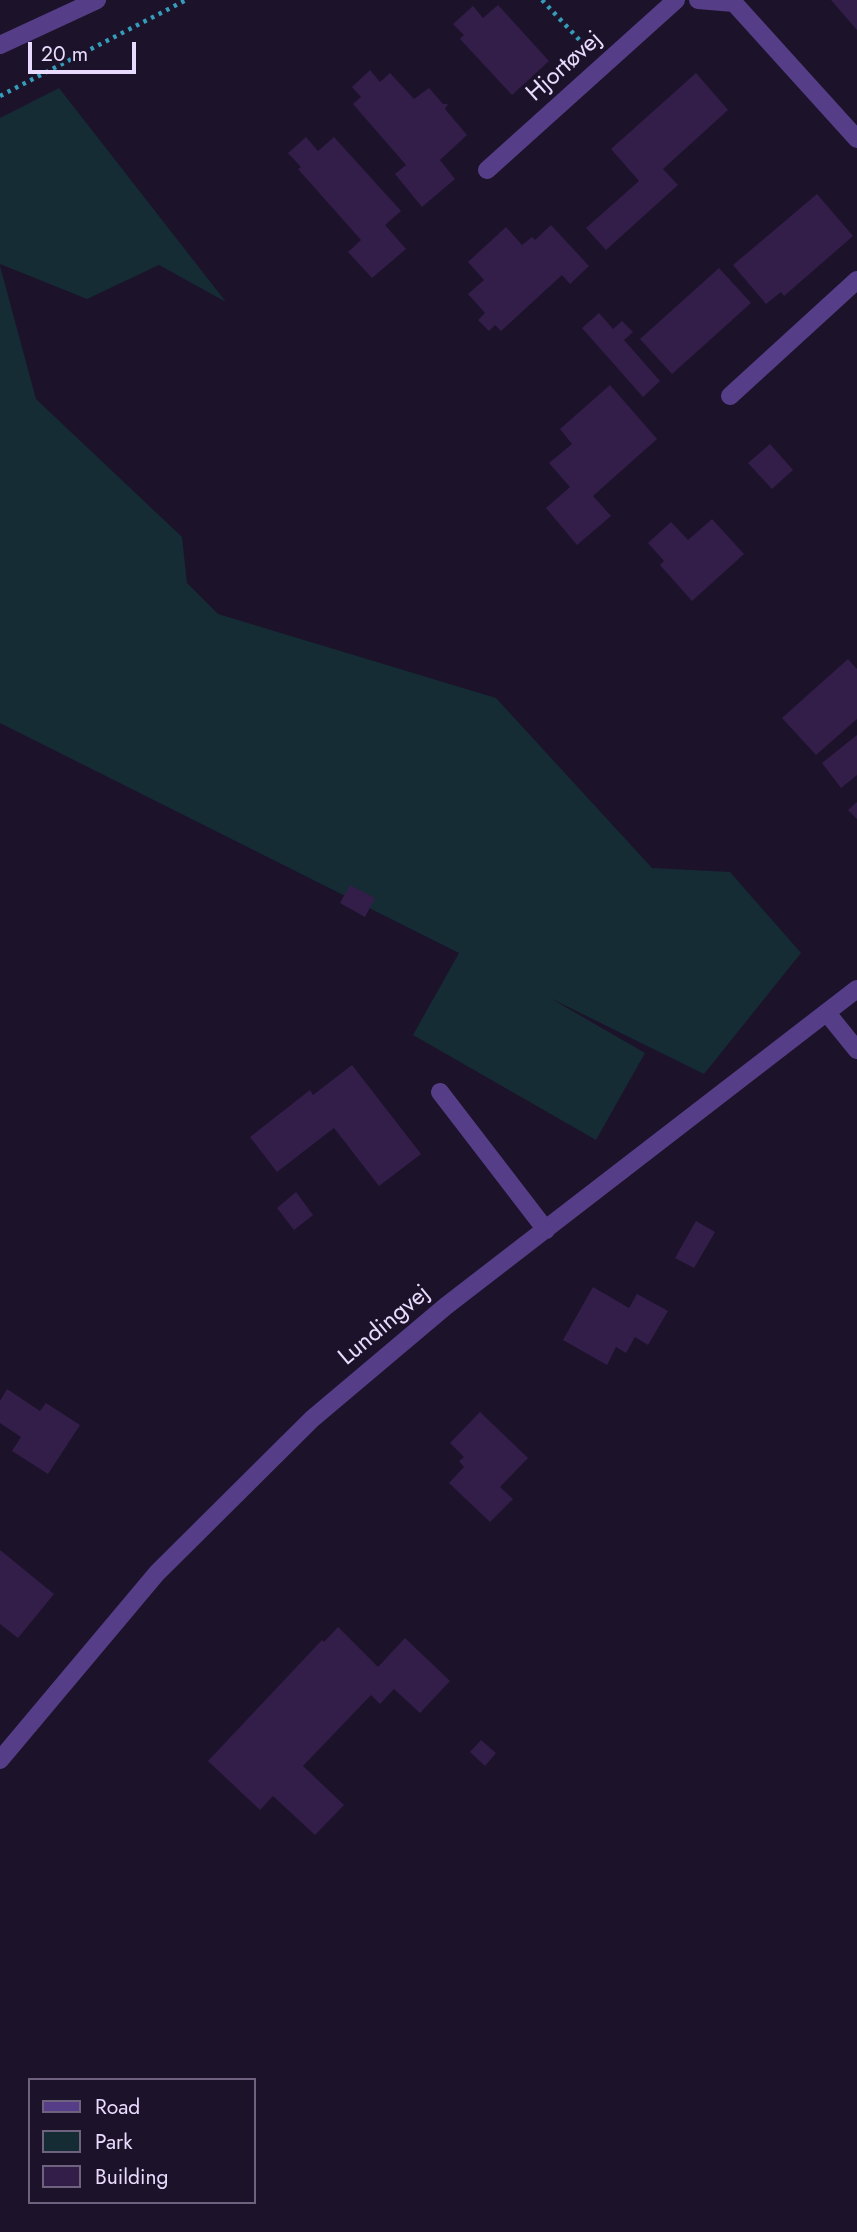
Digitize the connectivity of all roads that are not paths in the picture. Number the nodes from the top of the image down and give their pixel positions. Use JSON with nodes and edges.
{"nodes":[{"id":1,"x":97,"y":0,"type":"edge"},
{"id":2,"x":676,"y":0,"type":"edge"},
{"id":3,"x":698,"y":0,"type":"edge"},
{"id":4,"x":0,"y":45,"type":"edge"},
{"id":5,"x":857,"y":139,"type":"edge"},
{"id":6,"x":487,"y":170,"type":"dead end"},
{"id":7,"x":857,"y":280,"type":"edge"},
{"id":8,"x":730,"y":396,"type":"dead end"},
{"id":9,"x":857,"y":989,"type":"edge"},
{"id":10,"x":827,"y":1013,"type":"junction"},
{"id":11,"x":857,"y":1050,"type":"edge"},
{"id":12,"x":440,"y":1092,"type":"dead end"},
{"id":13,"x":546,"y":1230,"type":"junction"},
{"id":14,"x":0,"y":1760,"type":"edge"}],
"edges":[{"from":1,"to":4,"type":"street"},
{"from":2,"to":6,"type":"street","name":"Hjortøvej"},
{"from":3,"to":5,"type":"street"},
{"from":7,"to":8,"type":"street"},
{"from":9,"to":10,"type":"street","name":"Lundingvej"},
{"from":10,"to":11,"type":"street"},
{"from":10,"to":13,"type":"street","name":"Lundingvej"},
{"from":12,"to":13,"type":"street"},
{"from":13,"to":14,"type":"street","name":"Lundingvej"}]}
